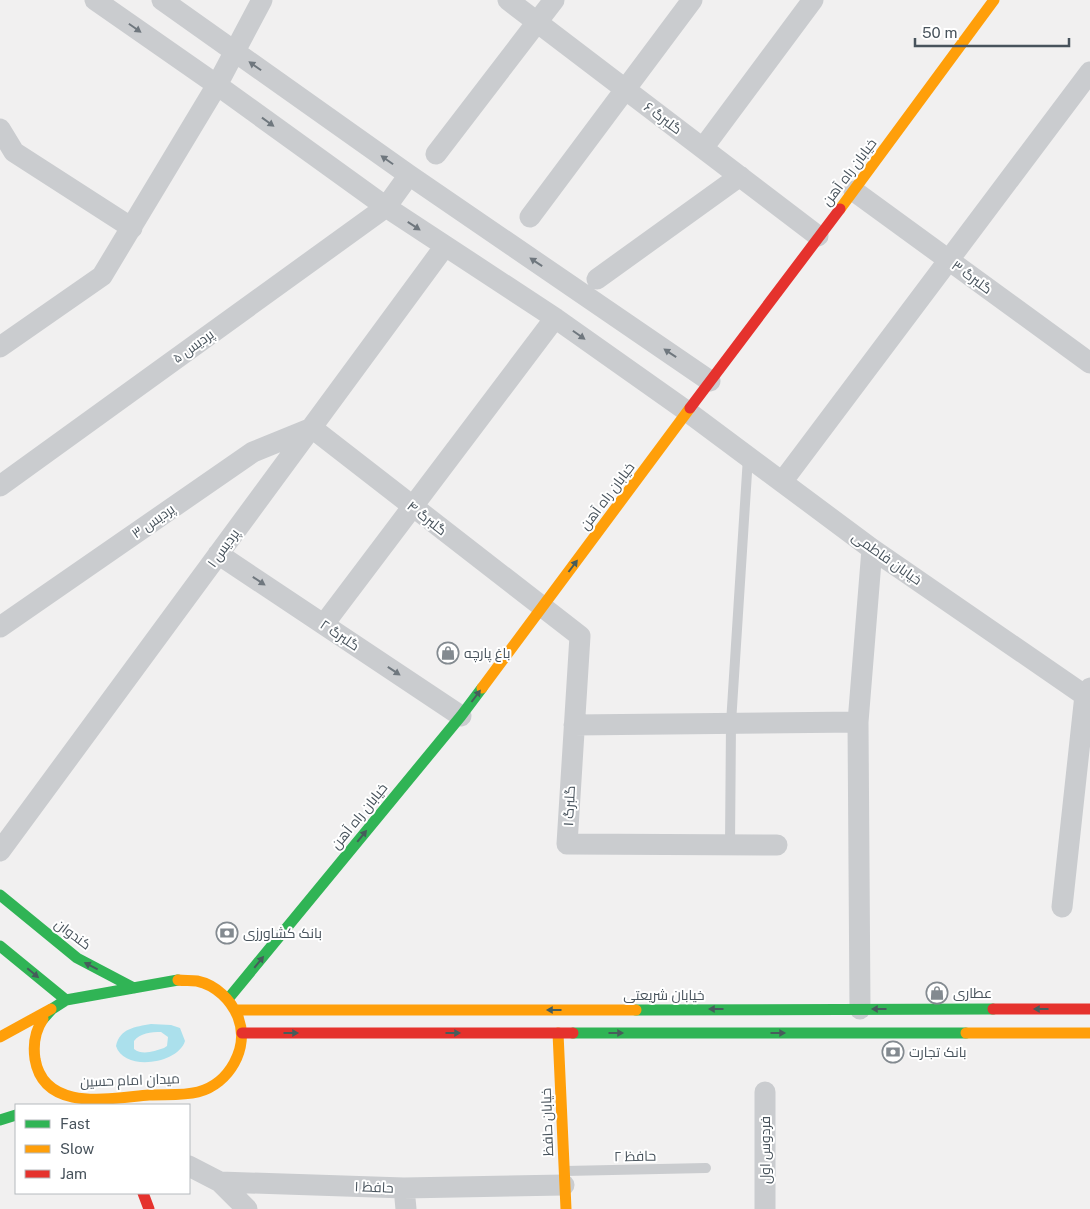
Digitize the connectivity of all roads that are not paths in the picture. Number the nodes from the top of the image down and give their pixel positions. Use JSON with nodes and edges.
{"nodes":[{"id":1,"x":95,"y":0,"type":"edge"},
{"id":2,"x":162,"y":0,"type":"edge"},
{"id":3,"x":262,"y":0,"type":"edge"},
{"id":4,"x":508,"y":0,"type":"edge"},
{"id":5,"x":554,"y":0,"type":"edge"},
{"id":6,"x":692,"y":0,"type":"edge"},
{"id":7,"x":813,"y":0,"type":"edge"},
{"id":8,"x":994,"y":0,"type":"edge"},
{"id":9,"x":537,"y":22,"type":"junction"},
{"id":10,"x":236,"y":53,"type":"junction"},
{"id":11,"x":1090,"y":72,"type":"edge"},
{"id":12,"x":217,"y":85,"type":"junction"},
{"id":13,"x":626,"y":89,"type":"junction"},
{"id":14,"x":0,"y":129,"type":"edge"},
{"id":15,"x":703,"y":148,"type":"junction"},
{"id":16,"x":436,"y":154,"type":"dead end"},
{"id":17,"x":7,"y":157,"type":"edge"},
{"id":18,"x":409,"y":175,"type":"junction"},
{"id":19,"x":740,"y":176,"type":"junction"},
{"id":20,"x":854,"y":190,"type":"junction"},
{"id":21,"x":386,"y":207,"type":"junction"},
{"id":22,"x":530,"y":217,"type":"dead end"},
{"id":23,"x":132,"y":228,"type":"junction"},
{"id":24,"x":818,"y":236,"type":"junction"},
{"id":25,"x":445,"y":246,"type":"junction"},
{"id":26,"x":950,"y":260,"type":"junction"},
{"id":27,"x":597,"y":279,"type":"dead end"},
{"id":28,"x":555,"y":318,"type":"junction"},
{"id":29,"x":1,"y":344,"type":"edge"},
{"id":30,"x":1090,"y":363,"type":"edge"},
{"id":31,"x":710,"y":381,"type":"junction"},
{"id":32,"x":688,"y":412,"type":"junction"},
{"id":33,"x":312,"y":428,"type":"junction"},
{"id":34,"x":748,"y":457,"type":"junction"},
{"id":35,"x":782,"y":482,"type":"junction"},
{"id":36,"x":0,"y":486,"type":"edge"},
{"id":37,"x":412,"y":506,"type":"junction"},
{"id":38,"x":872,"y":549,"type":"junction"},
{"id":39,"x":218,"y":554,"type":"junction"},
{"id":40,"x":542,"y":608,"type":"junction"},
{"id":41,"x":324,"y":624,"type":"junction"},
{"id":42,"x":0,"y":627,"type":"edge"},
{"id":43,"x":1088,"y":694,"type":"edge"},
{"id":44,"x":461,"y":716,"type":"junction"},
{"id":45,"x":858,"y":722,"type":"junction"},
{"id":46,"x":731,"y":723,"type":"junction"},
{"id":47,"x":574,"y":725,"type":"junction"},
{"id":48,"x":730,"y":845,"type":"junction"},
{"id":49,"x":777,"y":845,"type":"dead end"},
{"id":50,"x":0,"y":851,"type":"edge"},
{"id":51,"x":0,"y":895,"type":"edge"},
{"id":52,"x":1062,"y":907,"type":"dead end"},
{"id":53,"x":0,"y":946,"type":"edge"},
{"id":54,"x":134,"y":988,"type":"junction"},
{"id":55,"x":228,"y":999,"type":"junction"},
{"id":56,"x":66,"y":1000,"type":"junction"},
{"id":57,"x":52,"y":1009,"type":"junction"},
{"id":58,"x":860,"y":1009,"type":"junction"},
{"id":59,"x":1090,"y":1009,"type":"edge"},
{"id":60,"x":237,"y":1010,"type":"junction"},
{"id":61,"x":242,"y":1033,"type":"junction"},
{"id":62,"x":558,"y":1033,"type":"junction"},
{"id":63,"x":1090,"y":1033,"type":"edge"},
{"id":64,"x":0,"y":1037,"type":"edge"},
{"id":65,"x":765,"y":1092,"type":"dead end"},
{"id":66,"x":74,"y":1098,"type":"junction"},
{"id":67,"x":110,"y":1102,"type":"edge"},
{"id":68,"x":58,"y":1103,"type":"dead end"},
{"id":69,"x":15,"y":1115,"type":"edge"},
{"id":70,"x":0,"y":1120,"type":"edge"},
{"id":71,"x":190,"y":1167,"type":"edge"},
{"id":72,"x":706,"y":1168,"type":"dead end"},
{"id":73,"x":564,"y":1178,"type":"junction"},
{"id":74,"x":220,"y":1182,"type":"junction"},
{"id":75,"x":143,"y":1194,"type":"edge"},
{"id":76,"x":405,"y":1199,"type":"edge"},
{"id":77,"x":149,"y":1209,"type":"edge"},
{"id":78,"x":247,"y":1209,"type":"edge"},
{"id":79,"x":566,"y":1209,"type":"edge"},
{"id":80,"x":765,"y":1209,"type":"edge"}],
"edges":[{"from":1,"to":12,"type":"street","name":"خیابان فاطمی","one_way":true},
{"from":2,"to":10,"type":"street"},
{"from":3,"to":10,"type":"street"},
{"from":4,"to":9,"type":"street","name":"گلبرگ ۶"},
{"from":5,"to":9,"type":"street"},
{"from":6,"to":13,"type":"street"},
{"from":7,"to":15,"type":"street"},
{"from":8,"to":20,"type":"street","name":"خیابان راه آهن"},
{"from":9,"to":13,"type":"street","name":"گلبرگ ۶"},
{"from":9,"to":16,"type":"street"},
{"from":10,"to":12,"type":"street"},
{"from":18,"to":10,"type":"street","one_way":true},
{"from":11,"to":26,"type":"street"},
{"from":12,"to":21,"type":"street","name":"خیابان فاطمی","one_way":true},
{"from":12,"to":23,"type":"street"},
{"from":13,"to":15,"type":"street","name":"گلبرگ ۶"},
{"from":13,"to":22,"type":"street"},
{"from":14,"to":17,"type":"street"},
{"from":15,"to":19,"type":"street","name":"گلبرگ ۶"},
{"from":17,"to":23,"type":"street"},
{"from":18,"to":21,"type":"street","name":"پردیس ۵"},
{"from":31,"to":18,"type":"street","one_way":true},
{"from":19,"to":24,"type":"street","name":"گلبرگ ۶"},
{"from":19,"to":27,"type":"street"},
{"from":20,"to":24,"type":"street","name":"خیابان راه آهن"},
{"from":20,"to":26,"type":"street","name":"گلبرگ ۳"},
{"from":21,"to":25,"type":"street","name":"خیابان فاطمی","one_way":true},
{"from":21,"to":36,"type":"street","name":"پردیس ۵"},
{"from":23,"to":29,"type":"street"},
{"from":24,"to":31,"type":"street","name":"خیابان راه آهن"},
{"from":25,"to":28,"type":"street","name":"خیابان فاطمی"},
{"from":25,"to":33,"type":"street","name":"پردیس ۱"},
{"from":26,"to":30,"type":"street","name":"گلبرگ ۳"},
{"from":26,"to":35,"type":"street"},
{"from":28,"to":32,"type":"street","name":"خیابان فاطمی","one_way":true},
{"from":28,"to":37,"type":"street"},
{"from":31,"to":32,"type":"street","name":"خیابان راه آهن"},
{"from":32,"to":34,"type":"street","name":"خیابان فاطمی"},
{"from":40,"to":32,"type":"street","name":"خیابان راه آهن","one_way":true},
{"from":33,"to":37,"type":"street","name":"گلبرگ ۴"},
{"from":33,"to":39,"type":"street","name":"پردیس ۱"},
{"from":33,"to":42,"type":"street","name":"پردیس ۳"},
{"from":34,"to":35,"type":"street","name":"خیابان فاطمی"},
{"from":34,"to":46,"type":"lane"},
{"from":35,"to":38,"type":"street","name":"خیابان فاطمی"},
{"from":37,"to":40,"type":"street","name":"گلبرگ ۴"},
{"from":37,"to":41,"type":"street"},
{"from":38,"to":43,"type":"street","name":"خیابان فاطمی"},
{"from":38,"to":45,"type":"street"},
{"from":39,"to":41,"type":"street","name":"گلبرگ ۲","one_way":true},
{"from":39,"to":50,"type":"street","name":"پردیس ۱"},
{"from":44,"to":40,"type":"street","name":"خیابان راه آهن","one_way":true},
{"from":40,"to":47,"type":"street","name":"گلبرگ ۱"},
{"from":41,"to":44,"type":"street","name":"گلبرگ ۲","one_way":true},
{"from":43,"to":52,"type":"street"},
{"from":55,"to":44,"type":"street","name":"خیابان راه آهن","one_way":true},
{"from":45,"to":46,"type":"street"},
{"from":45,"to":58,"type":"street"},
{"from":46,"to":47,"type":"street"},
{"from":46,"to":48,"type":"lane"},
{"from":47,"to":48,"type":"street","name":"گلبرگ ۱"},
{"from":48,"to":49,"type":"street","name":"گلبرگ ۱"},
{"from":54,"to":51,"type":"street","name":"کندوان","one_way":true},
{"from":53,"to":56,"type":"street","one_way":true},
{"from":54,"to":55,"type":"street","name":"میدان امام حسین"},
{"from":54,"to":56,"type":"street","name":"میدان امام حسین"},
{"from":55,"to":60,"type":"street","name":"میدان امام حسین"},
{"from":56,"to":57,"type":"street","name":"میدان امام حسین"},
{"from":57,"to":64,"type":"street"},
{"from":57,"to":66,"type":"street","name":"میدان امام حسین"},
{"from":59,"to":58,"type":"street","name":"خیابان شریعتی","one_way":true},
{"from":58,"to":60,"type":"street","name":"خیابان شریعتی","one_way":true},
{"from":60,"to":61,"type":"street","name":"میدان امام حسین"},
{"from":61,"to":62,"type":"street","one_way":true},
{"from":61,"to":67,"type":"street","name":"میدان امام حسین"},
{"from":62,"to":63,"type":"street","one_way":true},
{"from":62,"to":73,"type":"street","name":"خیابان حافظ"},
{"from":65,"to":80,"type":"street","name":"فردوس اول"},
{"from":66,"to":67,"type":"street","name":"میدان امام حسین"},
{"from":66,"to":68,"type":"street"},
{"from":69,"to":70,"type":"street"},
{"from":71,"to":74,"type":"street","name":"حافظ ۱"},
{"from":72,"to":73,"type":"lane","name":"حافظ ۲"},
{"from":73,"to":76,"type":"street","name":"حافظ ۱"},
{"from":73,"to":79,"type":"street","name":"خیابان حافظ"},
{"from":74,"to":76,"type":"street","name":"حافظ ۱"},
{"from":74,"to":78,"type":"street"},
{"from":75,"to":77,"type":"street"}]}
